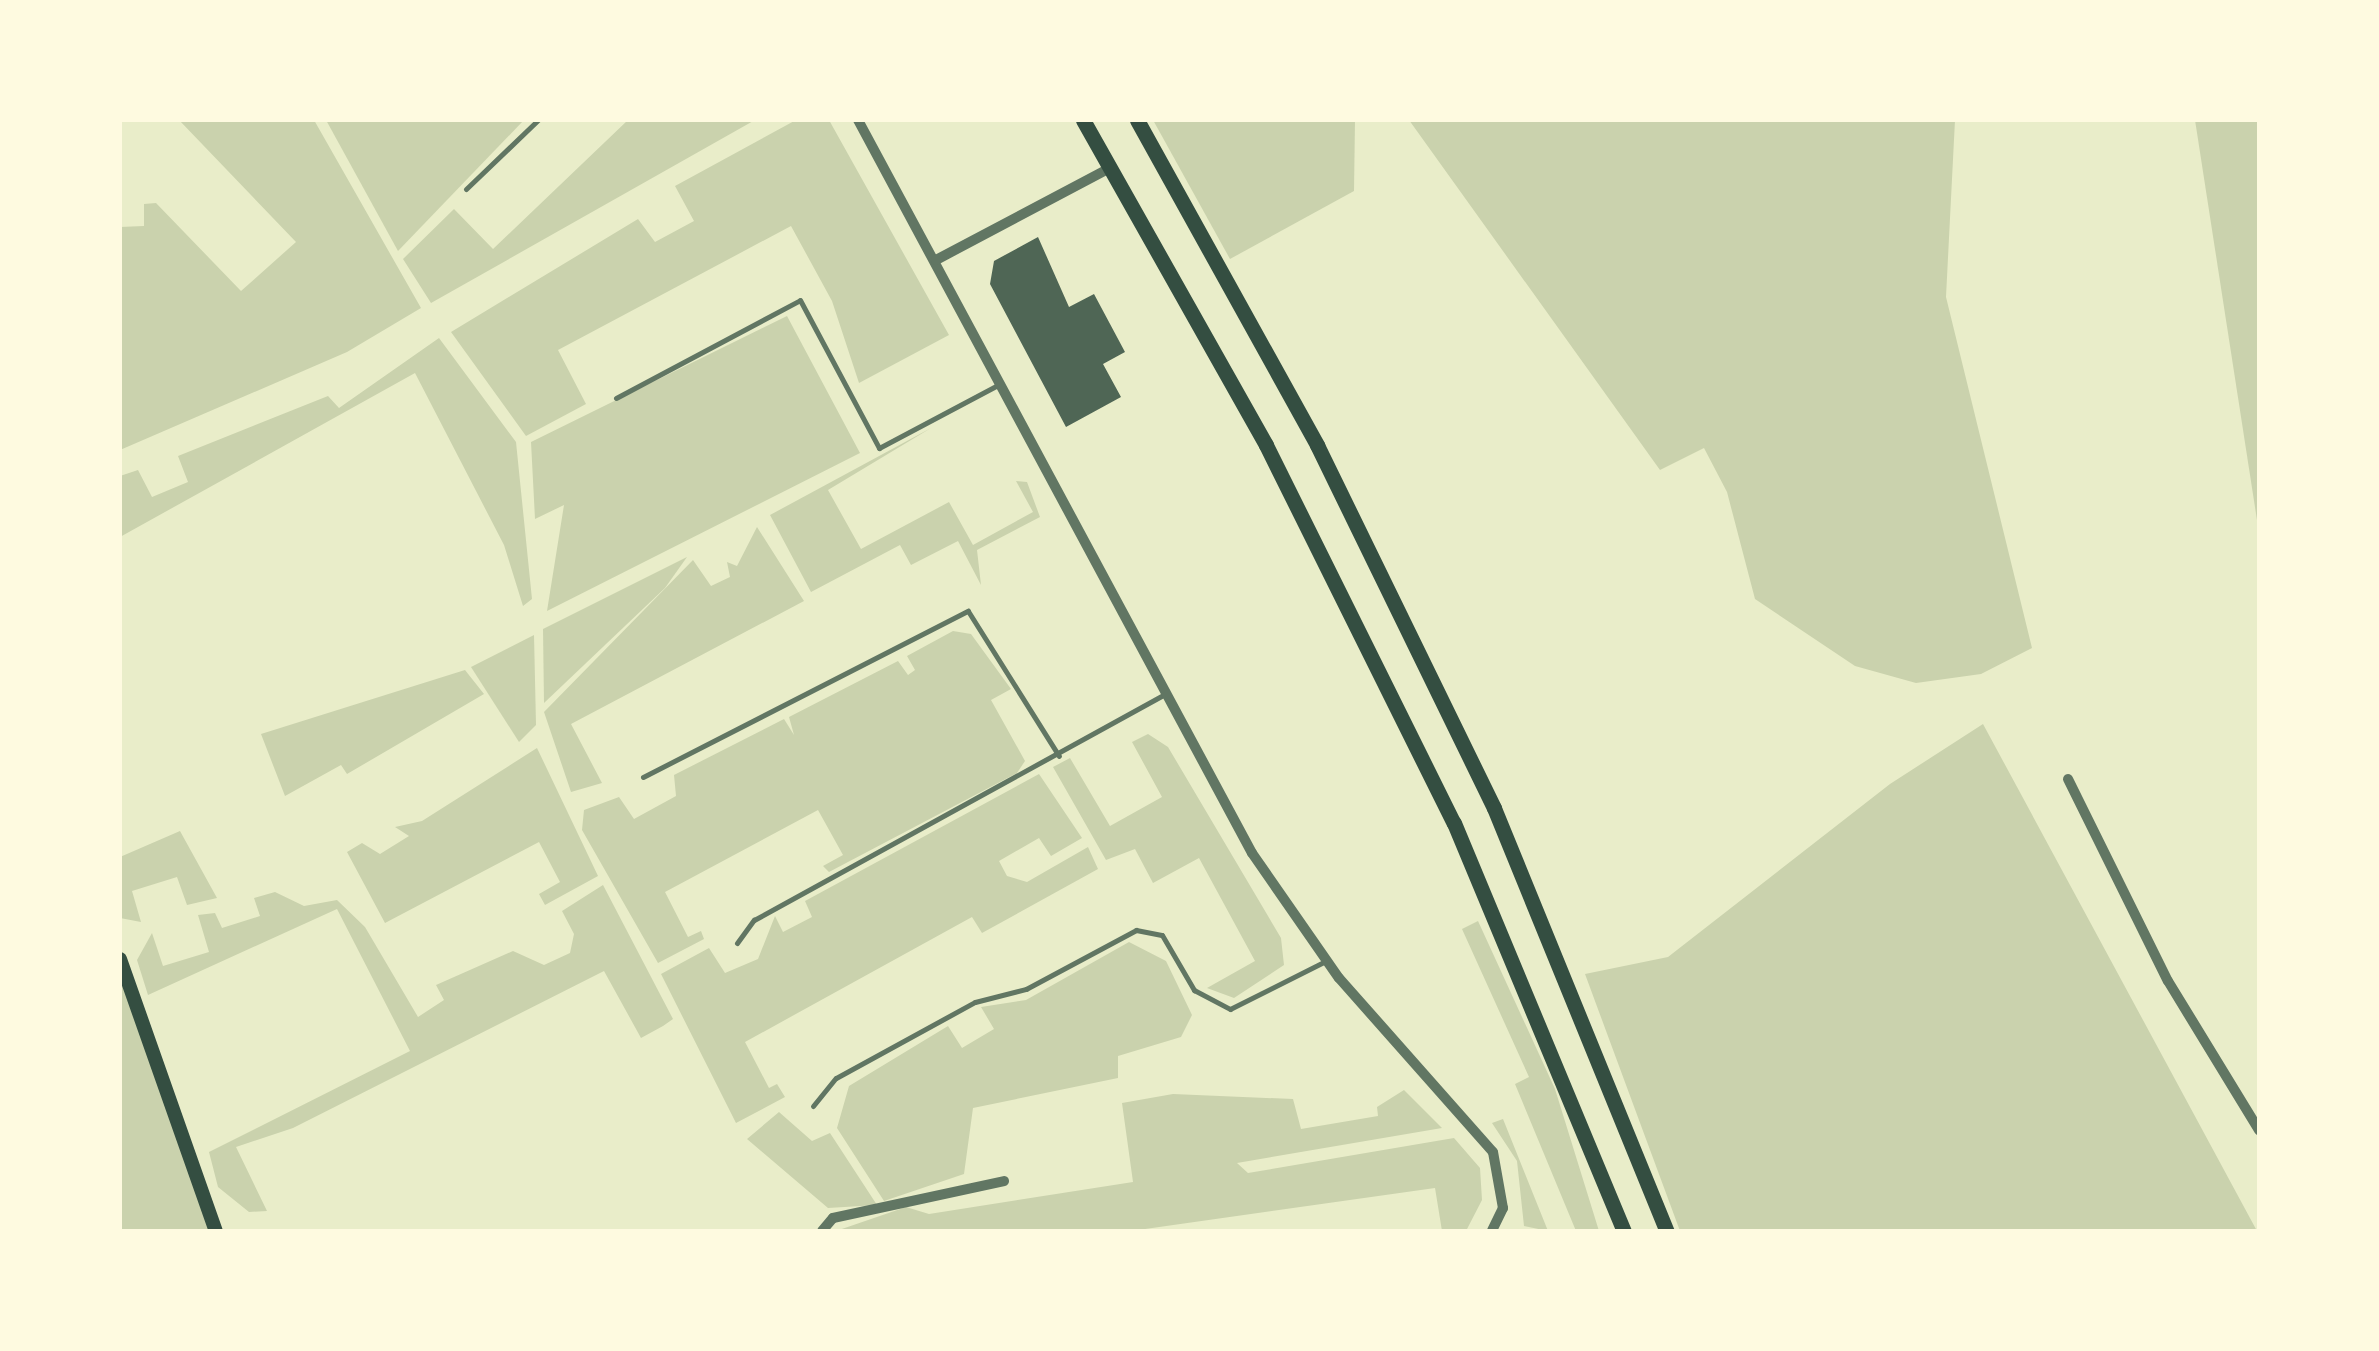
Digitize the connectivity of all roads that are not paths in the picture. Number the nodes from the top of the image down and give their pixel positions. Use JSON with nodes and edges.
{"nodes":[{"id":1,"x":538,"y":120,"type":"edge"},
{"id":2,"x":858,"y":120,"type":"edge"},
{"id":3,"x":1084,"y":120,"type":"edge"},
{"id":4,"x":1137,"y":120,"type":"edge"},
{"id":5,"x":1110,"y":168,"type":"junction"},
{"id":6,"x":466,"y":189,"type":"dead end"},
{"id":7,"x":936,"y":260,"type":"junction"},
{"id":8,"x":1001,"y":384,"type":"junction"},
{"id":9,"x":616,"y":398,"type":"dead end"},
{"id":10,"x":1164,"y":696,"type":"junction"},
{"id":11,"x":1059,"y":756,"type":"junction"},
{"id":12,"x":642,"y":776,"type":"dead end"},
{"id":13,"x":2068,"y":779,"type":"dead end"},
{"id":14,"x":737,"y":943,"type":"dead end"},
{"id":15,"x":120,"y":959,"type":"edge"},
{"id":16,"x":1326,"y":961,"type":"junction"},
{"id":17,"x":813,"y":1106,"type":"dead end"},
{"id":18,"x":2259,"y":1130,"type":"edge"},
{"id":19,"x":1004,"y":1181,"type":"dead end"},
{"id":20,"x":216,"y":1231,"type":"edge"},
{"id":21,"x":822,"y":1231,"type":"edge"},
{"id":22,"x":1492,"y":1231,"type":"edge"},
{"id":23,"x":1621,"y":1231,"type":"edge"},
{"id":24,"x":1667,"y":1231,"type":"edge"}],
"edges":[{"from":1,"to":6,"type":"lane"},
{"from":2,"to":7,"type":"street"},
{"from":3,"to":5,"type":"main road"},
{"from":4,"to":24,"type":"main road"},
{"from":5,"to":7,"type":"street"},
{"from":5,"to":23,"type":"main road"},
{"from":7,"to":8,"type":"street"},
{"from":8,"to":9,"type":"lane"},
{"from":8,"to":10,"type":"street"},
{"from":10,"to":11,"type":"lane"},
{"from":10,"to":16,"type":"street"},
{"from":11,"to":12,"type":"lane"},
{"from":11,"to":14,"type":"lane"},
{"from":13,"to":18,"type":"street"},
{"from":15,"to":20,"type":"main road"},
{"from":16,"to":17,"type":"lane"},
{"from":16,"to":22,"type":"street"},
{"from":19,"to":21,"type":"street"}]}
